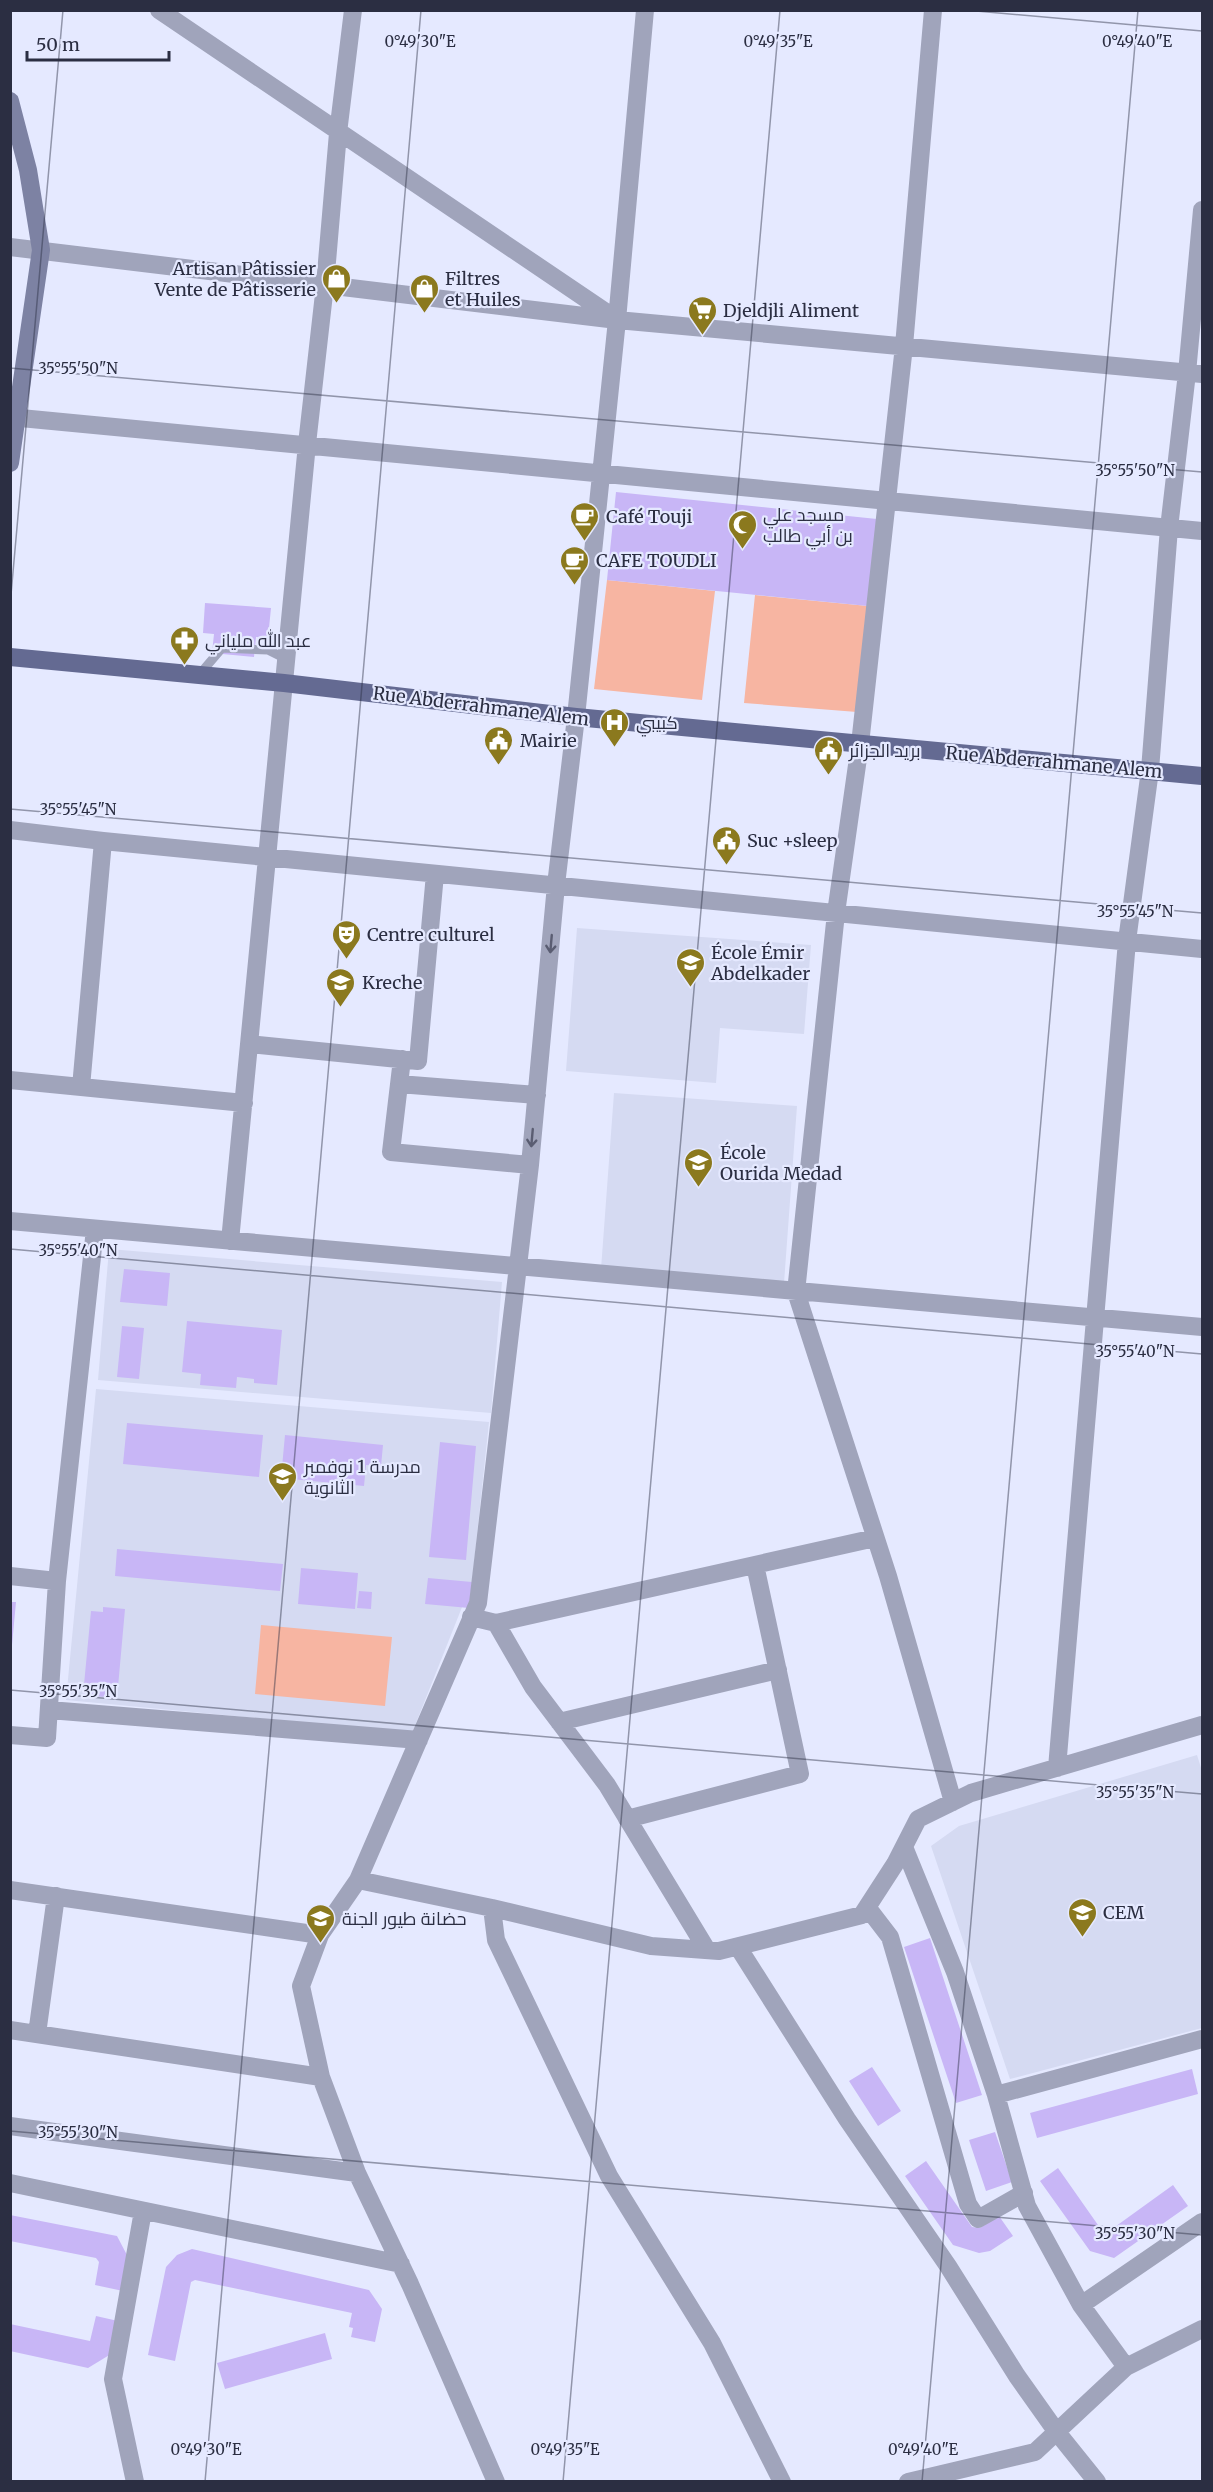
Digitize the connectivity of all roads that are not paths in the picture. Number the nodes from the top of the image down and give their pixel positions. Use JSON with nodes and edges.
{"nodes":[{"id":1,"x":159,"y":10,"type":"edge"},
{"id":2,"x":353,"y":10,"type":"edge"},
{"id":3,"x":645,"y":10,"type":"edge"},
{"id":4,"x":933,"y":10,"type":"edge"},
{"id":5,"x":10,"y":101,"type":"edge"},
{"id":6,"x":338,"y":133,"type":"junction"},
{"id":7,"x":1203,"y":210,"type":"edge"},
{"id":8,"x":10,"y":247,"type":"edge"},
{"id":9,"x":41,"y":250,"type":"junction"},
{"id":10,"x":325,"y":285,"type":"junction"},
{"id":11,"x":617,"y":320,"type":"junction"},
{"id":12,"x":904,"y":346,"type":"junction"},
{"id":13,"x":1195,"y":374,"type":"edge"},
{"id":14,"x":13,"y":417,"type":"edge"},
{"id":15,"x":307,"y":444,"type":"junction"},
{"id":16,"x":10,"y":464,"type":"edge"},
{"id":17,"x":601,"y":474,"type":"junction"},
{"id":18,"x":886,"y":503,"type":"junction"},
{"id":19,"x":1169,"y":528,"type":"junction"},
{"id":20,"x":1203,"y":531,"type":"edge"},
{"id":21,"x":10,"y":657,"type":"edge"},
{"id":22,"x":286,"y":659,"type":"junction"},
{"id":23,"x":199,"y":675,"type":"junction"},
{"id":24,"x":284,"y":683,"type":"junction"},
{"id":25,"x":576,"y":717,"type":"junction"},
{"id":26,"x":860,"y":744,"type":"junction"},
{"id":27,"x":1150,"y":770,"type":"junction"},
{"id":28,"x":1203,"y":776,"type":"edge"},
{"id":29,"x":10,"y":830,"type":"edge"},
{"id":30,"x":103,"y":841,"type":"junction"},
{"id":31,"x":266,"y":857,"type":"junction"},
{"id":32,"x":435,"y":873,"type":"junction"},
{"id":33,"x":556,"y":885,"type":"junction"},
{"id":34,"x":836,"y":913,"type":"junction"},
{"id":35,"x":1127,"y":941,"type":"junction"},
{"id":36,"x":1203,"y":949,"type":"edge"},
{"id":37,"x":249,"y":1044,"type":"junction"},
{"id":38,"x":402,"y":1059,"type":"junction"},
{"id":39,"x":10,"y":1080,"type":"edge"},
{"id":40,"x":399,"y":1084,"type":"junction"},
{"id":41,"x":81,"y":1087,"type":"junction"},
{"id":42,"x":537,"y":1095,"type":"junction"},
{"id":43,"x":244,"y":1103,"type":"junction"},
{"id":44,"x":530,"y":1165,"type":"junction"},
{"id":45,"x":10,"y":1221,"type":"edge"},
{"id":46,"x":95,"y":1229,"type":"junction"},
{"id":47,"x":230,"y":1241,"type":"junction"},
{"id":48,"x":518,"y":1268,"type":"junction"},
{"id":49,"x":796,"y":1292,"type":"junction"},
{"id":50,"x":1095,"y":1318,"type":"junction"},
{"id":51,"x":1203,"y":1327,"type":"edge"},
{"id":52,"x":875,"y":1538,"type":"junction"},
{"id":53,"x":755,"y":1565,"type":"junction"},
{"id":54,"x":10,"y":1576,"type":"edge"},
{"id":55,"x":57,"y":1581,"type":"junction"},
{"id":56,"x":471,"y":1617,"type":"junction"},
{"id":57,"x":496,"y":1623,"type":"junction"},
{"id":58,"x":778,"y":1670,"type":"junction"},
{"id":59,"x":49,"y":1710,"type":"junction"},
{"id":60,"x":559,"y":1722,"type":"junction"},
{"id":61,"x":1203,"y":1725,"type":"edge"},
{"id":62,"x":10,"y":1735,"type":"edge"},
{"id":63,"x":419,"y":1740,"type":"junction"},
{"id":64,"x":1057,"y":1768,"type":"junction"},
{"id":65,"x":953,"y":1802,"type":"junction"},
{"id":66,"x":627,"y":1819,"type":"junction"},
{"id":67,"x":904,"y":1847,"type":"junction"},
{"id":68,"x":358,"y":1880,"type":"junction"},
{"id":69,"x":10,"y":1890,"type":"edge"},
{"id":70,"x":56,"y":1896,"type":"junction"},
{"id":71,"x":867,"y":1907,"type":"junction"},
{"id":72,"x":492,"y":1908,"type":"junction"},
{"id":73,"x":320,"y":1935,"type":"junction"},
{"id":74,"x":738,"y":1947,"type":"junction"},
{"id":75,"x":707,"y":1950,"type":"junction"},
{"id":76,"x":10,"y":2030,"type":"edge"},
{"id":77,"x":37,"y":2034,"type":"junction"},
{"id":78,"x":1203,"y":2039,"type":"edge"},
{"id":79,"x":321,"y":2077,"type":"junction"},
{"id":80,"x":996,"y":2095,"type":"junction"},
{"id":81,"x":10,"y":2126,"type":"edge"},
{"id":82,"x":357,"y":2173,"type":"junction"},
{"id":83,"x":10,"y":2183,"type":"edge"},
{"id":84,"x":1024,"y":2193,"type":"junction"},
{"id":85,"x":143,"y":2211,"type":"junction"},
{"id":86,"x":1203,"y":2222,"type":"edge"},
{"id":87,"x":401,"y":2264,"type":"junction"},
{"id":88,"x":1081,"y":2305,"type":"junction"},
{"id":89,"x":1203,"y":2329,"type":"edge"},
{"id":90,"x":1126,"y":2367,"type":"junction"},
{"id":91,"x":1056,"y":2430,"type":"junction"},
{"id":92,"x":135,"y":2481,"type":"edge"},
{"id":93,"x":496,"y":2481,"type":"edge"},
{"id":94,"x":782,"y":2481,"type":"edge"},
{"id":95,"x":908,"y":2481,"type":"edge"},
{"id":96,"x":1097,"y":2481,"type":"edge"}],
"edges":[{"from":1,"to":6,"type":"street"},
{"from":2,"to":6,"type":"street"},
{"from":3,"to":11,"type":"street"},
{"from":4,"to":12,"type":"street"},
{"from":5,"to":9,"type":"main road"},
{"from":6,"to":10,"type":"street"},
{"from":6,"to":11,"type":"street"},
{"from":7,"to":13,"type":"street"},
{"from":8,"to":9,"type":"street"},
{"from":9,"to":10,"type":"street"},
{"from":9,"to":14,"type":"main road"},
{"from":10,"to":11,"type":"street"},
{"from":10,"to":15,"type":"street"},
{"from":11,"to":12,"type":"street"},
{"from":11,"to":17,"type":"street"},
{"from":12,"to":13,"type":"street"},
{"from":12,"to":18,"type":"street"},
{"from":13,"to":19,"type":"street"},
{"from":14,"to":15,"type":"street"},
{"from":14,"to":16,"type":"main road"},
{"from":15,"to":17,"type":"street"},
{"from":15,"to":22,"type":"street"},
{"from":17,"to":18,"type":"street"},
{"from":17,"to":25,"type":"street"},
{"from":18,"to":19,"type":"street"},
{"from":18,"to":26,"type":"street"},
{"from":19,"to":20,"type":"street"},
{"from":19,"to":27,"type":"street"},
{"from":21,"to":23,"type":"main road","name":"Rue Abderrahmane Alem"},
{"from":22,"to":23,"type":"lane"},
{"from":22,"to":24,"type":"street"},
{"from":23,"to":24,"type":"main road","name":"Rue Abderrahmane Alem"},
{"from":24,"to":25,"type":"main road","name":"Rue Abderrahmane Alem"},
{"from":24,"to":31,"type":"street"},
{"from":25,"to":26,"type":"main road","name":"Rue Abderrahmane Alem"},
{"from":25,"to":33,"type":"street"},
{"from":26,"to":27,"type":"main road","name":"Rue Abderrahmane Alem"},
{"from":26,"to":34,"type":"street"},
{"from":27,"to":28,"type":"main road","name":"Rue Abderrahmane Alem"},
{"from":27,"to":35,"type":"street"},
{"from":29,"to":30,"type":"street"},
{"from":30,"to":31,"type":"street"},
{"from":30,"to":41,"type":"street"},
{"from":31,"to":32,"type":"street"},
{"from":31,"to":37,"type":"street"},
{"from":32,"to":33,"type":"street"},
{"from":32,"to":38,"type":"street"},
{"from":33,"to":34,"type":"street"},
{"from":33,"to":42,"type":"street","one_way":true},
{"from":34,"to":35,"type":"street"},
{"from":34,"to":49,"type":"street"},
{"from":35,"to":36,"type":"street"},
{"from":35,"to":50,"type":"street"},
{"from":37,"to":38,"type":"street"},
{"from":37,"to":43,"type":"street"},
{"from":38,"to":40,"type":"street"},
{"from":39,"to":41,"type":"street"},
{"from":40,"to":42,"type":"street"},
{"from":40,"to":44,"type":"street"},
{"from":41,"to":43,"type":"street"},
{"from":42,"to":44,"type":"street","one_way":true},
{"from":43,"to":47,"type":"street"},
{"from":44,"to":48,"type":"street"},
{"from":45,"to":46,"type":"street"},
{"from":46,"to":47,"type":"street"},
{"from":46,"to":55,"type":"street"},
{"from":47,"to":48,"type":"street"},
{"from":48,"to":49,"type":"street"},
{"from":48,"to":56,"type":"street"},
{"from":49,"to":50,"type":"street"},
{"from":49,"to":52,"type":"street"},
{"from":50,"to":51,"type":"street"},
{"from":50,"to":64,"type":"street"},
{"from":52,"to":53,"type":"street"},
{"from":52,"to":65,"type":"street"},
{"from":53,"to":57,"type":"street"},
{"from":53,"to":58,"type":"street"},
{"from":54,"to":55,"type":"street"},
{"from":55,"to":59,"type":"street"},
{"from":56,"to":57,"type":"street"},
{"from":56,"to":63,"type":"street"},
{"from":57,"to":60,"type":"street"},
{"from":58,"to":60,"type":"street"},
{"from":58,"to":66,"type":"street"},
{"from":59,"to":62,"type":"street"},
{"from":59,"to":63,"type":"street"},
{"from":60,"to":66,"type":"street"},
{"from":61,"to":64,"type":"street"},
{"from":63,"to":68,"type":"street"},
{"from":64,"to":65,"type":"street"},
{"from":65,"to":67,"type":"street"},
{"from":66,"to":75,"type":"street"},
{"from":67,"to":71,"type":"street"},
{"from":67,"to":80,"type":"street"},
{"from":68,"to":72,"type":"street"},
{"from":68,"to":73,"type":"street"},
{"from":69,"to":70,"type":"street"},
{"from":70,"to":73,"type":"street"},
{"from":70,"to":77,"type":"street"},
{"from":71,"to":74,"type":"street"},
{"from":71,"to":84,"type":"street"},
{"from":72,"to":75,"type":"street"},
{"from":72,"to":94,"type":"street"},
{"from":73,"to":79,"type":"street"},
{"from":74,"to":75,"type":"street"},
{"from":74,"to":91,"type":"street"},
{"from":76,"to":77,"type":"street"},
{"from":77,"to":79,"type":"street"},
{"from":78,"to":80,"type":"street"},
{"from":79,"to":82,"type":"street"},
{"from":80,"to":84,"type":"street"},
{"from":81,"to":82,"type":"street"},
{"from":82,"to":87,"type":"street"},
{"from":83,"to":85,"type":"street"},
{"from":84,"to":88,"type":"street"},
{"from":85,"to":87,"type":"street"},
{"from":85,"to":92,"type":"street"},
{"from":86,"to":88,"type":"street"},
{"from":87,"to":93,"type":"street"},
{"from":88,"to":90,"type":"street"},
{"from":89,"to":90,"type":"street"},
{"from":90,"to":91,"type":"street"},
{"from":91,"to":95,"type":"street"},
{"from":91,"to":96,"type":"street"}]}
